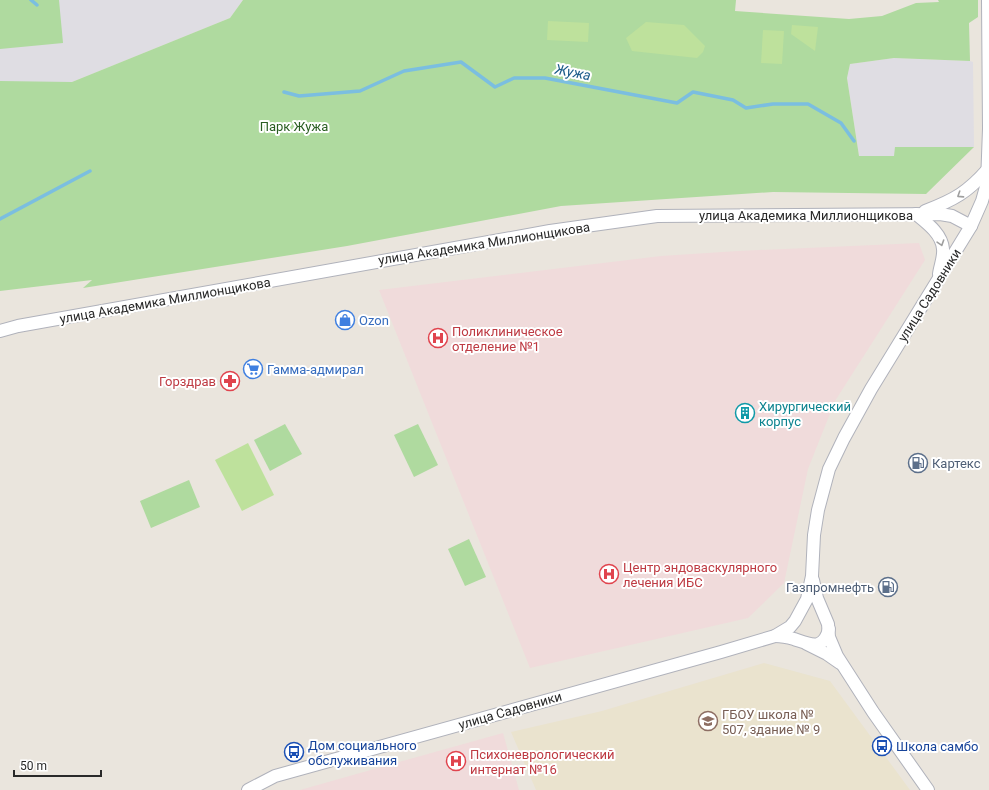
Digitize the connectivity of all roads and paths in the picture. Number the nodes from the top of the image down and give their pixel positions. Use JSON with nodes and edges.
{"nodes":[{"id":1,"x":988,"y":0,"type":"edge"},
{"id":2,"x":988,"y":169,"type":"junction"},
{"id":3,"x":916,"y":214,"type":"junction"},
{"id":4,"x":971,"y":226,"type":"junction"},
{"id":5,"x":937,"y":283,"type":"junction"},
{"id":6,"x":0,"y":331,"type":"edge"},
{"id":7,"x":812,"y":576,"type":"junction"},
{"id":8,"x":824,"y":615,"type":"junction"},
{"id":9,"x":796,"y":619,"type":"junction"},
{"id":10,"x":828,"y":629,"type":"junction"},
{"id":11,"x":775,"y":636,"type":"junction"},
{"id":12,"x":804,"y":643,"type":"junction"},
{"id":13,"x":844,"y":668,"type":"junction"},
{"id":14,"x":248,"y":790,"type":"edge"},
{"id":15,"x":928,"y":790,"type":"edge"}],
"edges":[{"from":1,"to":2,"type":"street","name":"улица Садовники"},
{"from":2,"to":3,"type":"street","one_way":true},
{"from":2,"to":4,"type":"street","name":"улица Садовники"},
{"from":3,"to":4,"type":"street","name":"улица Академика Миллионщикова"},
{"from":3,"to":5,"type":"street","one_way":true},
{"from":3,"to":6,"type":"street","name":"улица Академика Миллионщикова"},
{"from":4,"to":5,"type":"street","name":"улица Садовники"},
{"from":5,"to":7,"type":"street","name":"улица Садовники"},
{"from":7,"to":8,"type":"street","name":"улица Садовники"},
{"from":7,"to":9,"type":"street","name":"улица Садовники"},
{"from":8,"to":9,"type":"street","name":"улица Садовники"},
{"from":8,"to":10,"type":"street","name":"улица Садовники"},
{"from":9,"to":11,"type":"street","name":"улица Садовники"},
{"from":9,"to":12,"type":"street"},
{"from":10,"to":12,"type":"street"},
{"from":10,"to":13,"type":"street","name":"улица Садовники"},
{"from":11,"to":12,"type":"street","name":"улица Садовники"},
{"from":11,"to":14,"type":"street","name":"улица Садовники"},
{"from":12,"to":13,"type":"street","name":"улица Садовники"},
{"from":13,"to":15,"type":"street"}]}
